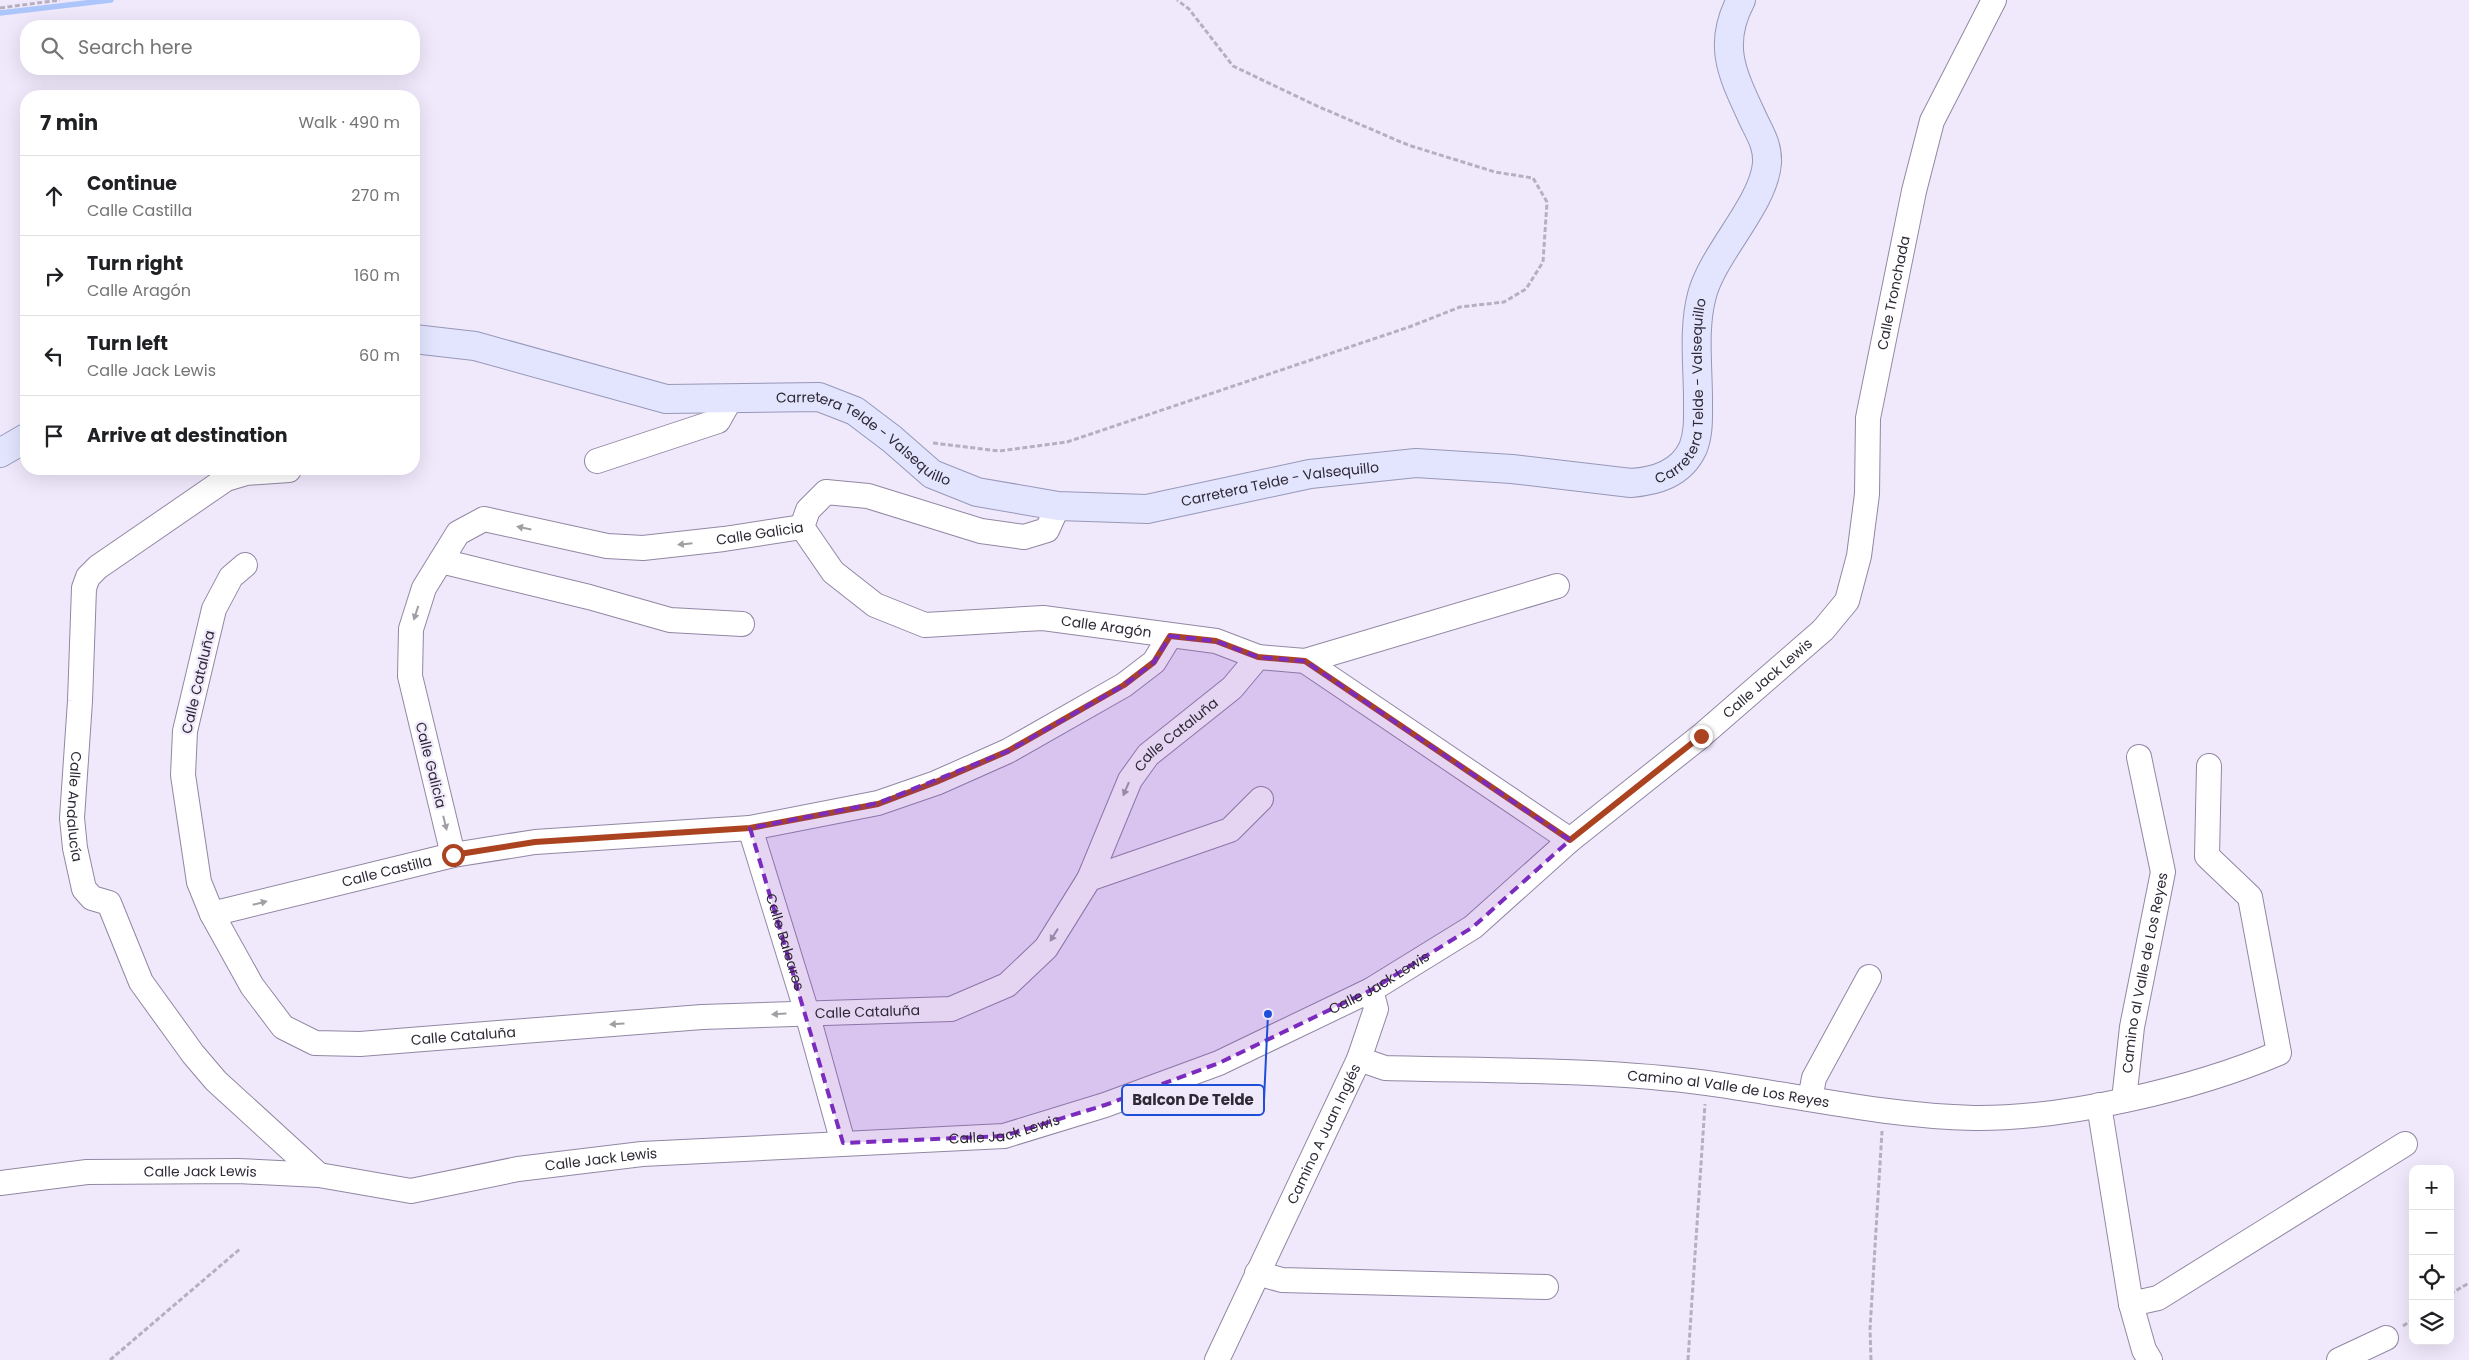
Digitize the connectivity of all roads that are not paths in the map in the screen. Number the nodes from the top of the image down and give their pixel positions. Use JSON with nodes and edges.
{"nodes":[{"id":1,"x":1741,"y":0,"type":"edge"},
{"id":2,"x":1994,"y":0,"type":"edge"},
{"id":3,"x":420,"y":341,"type":"edge"},
{"id":4,"x":731,"y":398,"type":"junction"},
{"id":5,"x":20,"y":441,"type":"edge"},
{"id":6,"x":0,"y":453,"type":"edge"},
{"id":7,"x":597,"y":461,"type":"dead end"},
{"id":8,"x":239,"y":475,"type":"edge"},
{"id":9,"x":1058,"y":506,"type":"junction"},
{"id":10,"x":802,"y":528,"type":"junction"},
{"id":11,"x":441,"y":561,"type":"junction"},
{"id":12,"x":245,"y":565,"type":"dead end"},
{"id":13,"x":1557,"y":586,"type":"dead end"},
{"id":14,"x":1847,"y":601,"type":"joint"},
{"id":15,"x":742,"y":624,"type":"dead end"},
{"id":16,"x":1170,"y":636,"type":"junction"},
{"id":17,"x":1258,"y":657,"type":"junction"},
{"id":18,"x":1305,"y":661,"type":"junction"},
{"id":19,"x":2139,"y":757,"type":"dead end"},
{"id":20,"x":2209,"y":766,"type":"dead end"},
{"id":21,"x":1262,"y":799,"type":"dead end"},
{"id":22,"x":750,"y":828,"type":"junction"},
{"id":23,"x":1570,"y":840,"type":"junction"},
{"id":24,"x":453,"y":855,"type":"junction"},
{"id":25,"x":1089,"y":879,"type":"junction"},
{"id":26,"x":212,"y":914,"type":"junction"},
{"id":27,"x":1869,"y":977,"type":"dead end"},
{"id":28,"x":1371,"y":990,"type":"junction"},
{"id":29,"x":807,"y":1013,"type":"junction"},
{"id":30,"x":1359,"y":1059,"type":"junction"},
{"id":31,"x":1810,"y":1099,"type":"junction"},
{"id":32,"x":2124,"y":1100,"type":"junction"},
{"id":33,"x":2099,"y":1105,"type":"junction"},
{"id":34,"x":843,"y":1143,"type":"junction"},
{"id":35,"x":2405,"y":1144,"type":"dead end"},
{"id":36,"x":320,"y":1175,"type":"junction"},
{"id":37,"x":0,"y":1183,"type":"edge"},
{"id":38,"x":1257,"y":1273,"type":"junction"},
{"id":39,"x":1546,"y":1287,"type":"dead end"},
{"id":40,"x":2131,"y":1304,"type":"junction"},
{"id":41,"x":2386,"y":1338,"type":"dead end"},
{"id":42,"x":1217,"y":1360,"type":"edge"},
{"id":43,"x":2150,"y":1360,"type":"edge"},
{"id":44,"x":2339,"y":1360,"type":"edge"}],
"edges":[{"from":1,"to":9,"type":"main road","name":"Carretera Telde - Valsequillo"},
{"from":2,"to":14,"type":"street","name":"Calle Tronchada"},
{"from":3,"to":4,"type":"main road","name":"Carretera Telde - Valsequillo"},
{"from":4,"to":7,"type":"street"},
{"from":4,"to":9,"type":"main road","name":"Carretera Telde - Valsequillo"},
{"from":5,"to":6,"type":"main road"},
{"from":8,"to":36,"type":"street","name":"Calle Andalucía"},
{"from":9,"to":10,"type":"street","name":"Calle Galicia"},
{"from":10,"to":11,"type":"street","name":"Calle Galicia","one_way":true},
{"from":10,"to":16,"type":"street","name":"Calle Aragón"},
{"from":11,"to":15,"type":"street"},
{"from":11,"to":24,"type":"street","name":"Calle Galicia","one_way":true},
{"from":12,"to":26,"type":"street","name":"Calle Cataluña"},
{"from":13,"to":18,"type":"street"},
{"from":14,"to":23,"type":"street","name":"Calle Jack Lewis"},
{"from":16,"to":17,"type":"street","name":"Calle Aragón"},
{"from":16,"to":22,"type":"street","name":"Calle Castilla"},
{"from":17,"to":18,"type":"street","name":"Calle Aragón"},
{"from":17,"to":25,"type":"street","name":"Calle Cataluña","one_way":true},
{"from":18,"to":23,"type":"street","name":"Calle Aragón"},
{"from":19,"to":32,"type":"street","name":"Camino al Valle de Los Reyes"},
{"from":20,"to":32,"type":"street","name":"Camino al Valle de Los Reyes"},
{"from":21,"to":25,"type":"street"},
{"from":22,"to":24,"type":"street","name":"Calle Castilla"},
{"from":22,"to":29,"type":"street","name":"Calle Baleares"},
{"from":23,"to":28,"type":"street","name":"Calle Jack Lewis"},
{"from":26,"to":24,"type":"street","name":"Calle Castilla","one_way":true},
{"from":25,"to":29,"type":"street","name":"Calle Cataluña","one_way":true},
{"from":29,"to":26,"type":"street","name":"Calle Cataluña","one_way":true},
{"from":27,"to":31,"type":"street"},
{"from":28,"to":30,"type":"street","name":"Camino A Juan Inglés"},
{"from":28,"to":34,"type":"street","name":"Calle Jack Lewis"},
{"from":29,"to":34,"type":"street","name":"Calle Baleares"},
{"from":30,"to":31,"type":"street","name":"Camino al Valle de Los Reyes"},
{"from":30,"to":38,"type":"street","name":"Camino A Juan Inglés"},
{"from":31,"to":33,"type":"street","name":"Camino al Valle de Los Reyes"},
{"from":32,"to":33,"type":"street","name":"Camino al Valle de Los Reyes"},
{"from":33,"to":40,"type":"street"},
{"from":34,"to":36,"type":"street","name":"Calle Jack Lewis"},
{"from":35,"to":40,"type":"street"},
{"from":36,"to":37,"type":"street","name":"Calle Jack Lewis"},
{"from":38,"to":39,"type":"street"},
{"from":38,"to":42,"type":"street","name":"Camino A Juan Inglés"},
{"from":40,"to":43,"type":"street"},
{"from":41,"to":44,"type":"street"}]}
